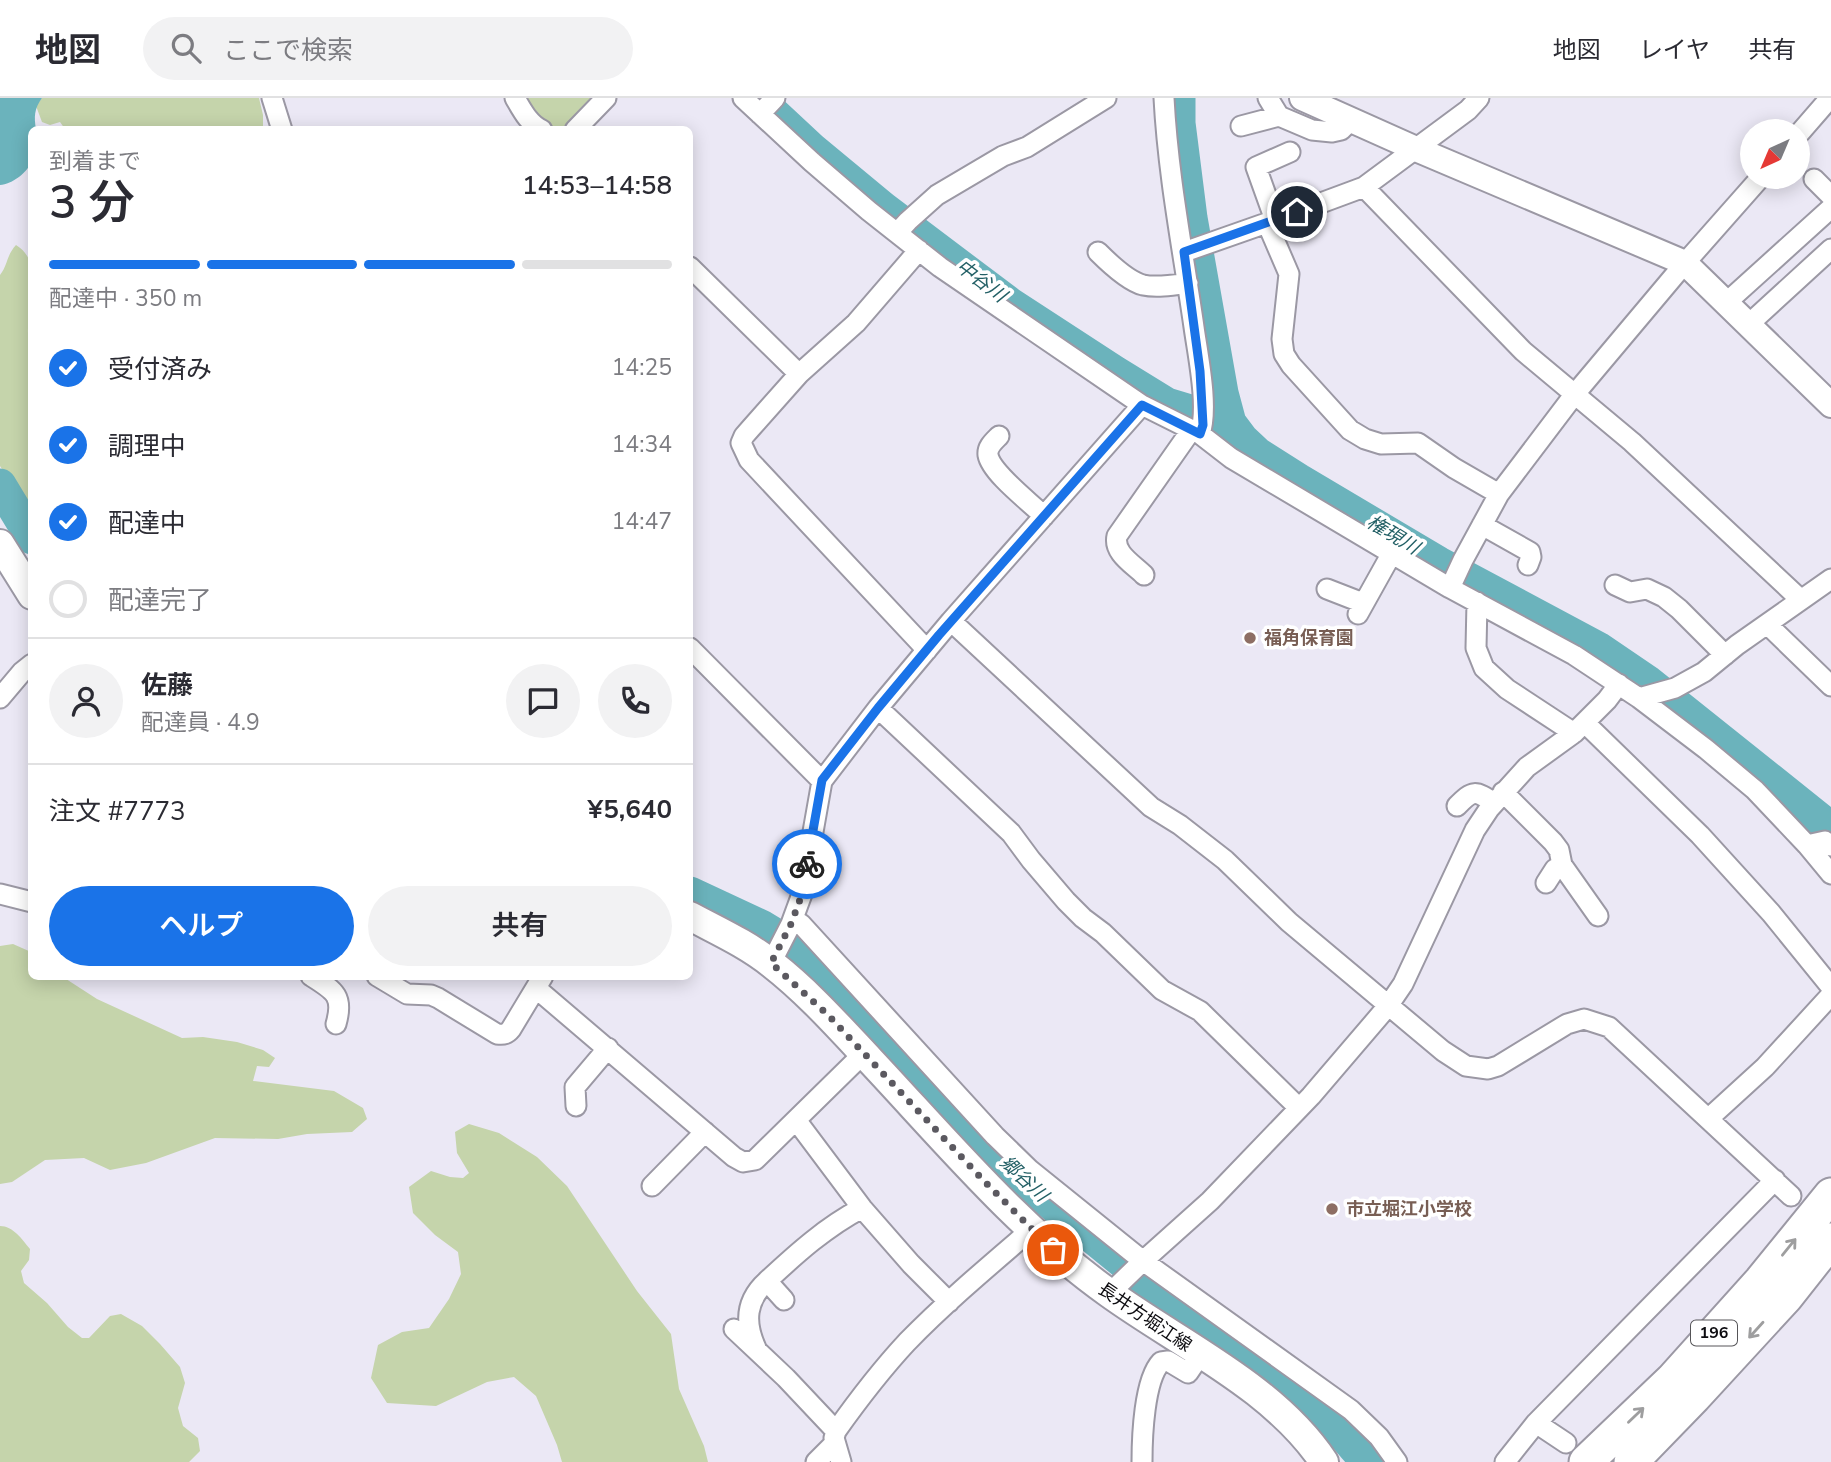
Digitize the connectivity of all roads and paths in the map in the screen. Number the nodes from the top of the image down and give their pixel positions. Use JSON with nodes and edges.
{"nodes":[{"id":1,"x":272,"y":98,"type":"edge"},
{"id":2,"x":515,"y":98,"type":"edge"},
{"id":3,"x":606,"y":98,"type":"edge"},
{"id":4,"x":743,"y":98,"type":"edge"},
{"id":5,"x":1105,"y":98,"type":"edge"},
{"id":6,"x":1164,"y":98,"type":"edge"},
{"id":7,"x":1268,"y":98,"type":"edge"},
{"id":8,"x":1303,"y":98,"type":"edge"},
{"id":9,"x":1479,"y":98,"type":"edge"},
{"id":10,"x":1830,"y":98,"type":"edge"},
{"id":11,"x":768,"y":106,"type":"edge"},
{"id":12,"x":1279,"y":116,"type":"junction"},
{"id":13,"x":1351,"y":120,"type":"junction"},
{"id":14,"x":1810,"y":121,"type":"edge"},
{"id":15,"x":281,"y":126,"type":"edge"},
{"id":16,"x":536,"y":126,"type":"edge"},
{"id":17,"x":579,"y":126,"type":"edge"},
{"id":18,"x":1241,"y":126,"type":"dead end"},
{"id":19,"x":1416,"y":149,"type":"junction"},
{"id":20,"x":1290,"y":152,"type":"dead end"},
{"id":21,"x":1814,"y":179,"type":"dead end"},
{"id":22,"x":1364,"y":187,"type":"junction"},
{"id":23,"x":1751,"y":189,"type":"edge"},
{"id":24,"x":1831,"y":195,"type":"edge"},
{"id":25,"x":1831,"y":208,"type":"edge"},
{"id":26,"x":1271,"y":222,"type":"junction"},
{"id":27,"x":901,"y":228,"type":"junction"},
{"id":28,"x":1831,"y":249,"type":"edge"},
{"id":29,"x":919,"y":250,"type":"junction"},
{"id":30,"x":1098,"y":252,"type":"dead end"},
{"id":31,"x":1184,"y":252,"type":"junction"},
{"id":32,"x":1685,"y":264,"type":"junction"},
{"id":33,"x":693,"y":270,"type":"edge"},
{"id":34,"x":1188,"y":284,"type":"junction"},
{"id":35,"x":1727,"y":302,"type":"junction"},
{"id":36,"x":1749,"y":324,"type":"junction"},
{"id":37,"x":799,"y":374,"type":"junction"},
{"id":38,"x":1574,"y":394,"type":"junction"},
{"id":39,"x":1142,"y":405,"type":"junction"},
{"id":40,"x":1831,"y":405,"type":"edge"},
{"id":41,"x":1200,"y":424,"type":"junction"},
{"id":42,"x":999,"y":436,"type":"dead end"},
{"id":43,"x":1499,"y":494,"type":"junction"},
{"id":44,"x":1044,"y":516,"type":"junction"},
{"id":45,"x":1482,"y":525,"type":"junction"},
{"id":46,"x":0,"y":544,"type":"edge"},
{"id":47,"x":1392,"y":553,"type":"junction"},
{"id":48,"x":1528,"y":565,"type":"dead end"},
{"id":49,"x":1144,"y":575,"type":"dead end"},
{"id":50,"x":1831,"y":579,"type":"edge"},
{"id":51,"x":1451,"y":585,"type":"junction"},
{"id":52,"x":1615,"y":585,"type":"dead end"},
{"id":53,"x":28,"y":589,"type":"edge"},
{"id":54,"x":1327,"y":589,"type":"dead end"},
{"id":55,"x":1801,"y":600,"type":"junction"},
{"id":56,"x":1477,"y":602,"type":"junction"},
{"id":57,"x":951,"y":621,"type":"junction"},
{"id":58,"x":1767,"y":624,"type":"junction"},
{"id":59,"x":1476,"y":648,"type":"junction"},
{"id":60,"x":927,"y":650,"type":"junction"},
{"id":61,"x":693,"y":652,"type":"edge"},
{"id":62,"x":1725,"y":655,"type":"junction"},
{"id":63,"x":1464,"y":664,"type":"dead end"},
{"id":64,"x":28,"y":667,"type":"edge"},
{"id":65,"x":1619,"y":684,"type":"junction"},
{"id":66,"x":1831,"y":686,"type":"edge"},
{"id":67,"x":1643,"y":696,"type":"junction"},
{"id":68,"x":0,"y":698,"type":"edge"},
{"id":69,"x":878,"y":708,"type":"junction"},
{"id":70,"x":1580,"y":728,"type":"junction"},
{"id":71,"x":822,"y":780,"type":"junction"},
{"id":72,"x":1499,"y":797,"type":"junction"},
{"id":73,"x":1457,"y":806,"type":"dead end"},
{"id":74,"x":1807,"y":845,"type":"junction"},
{"id":75,"x":1831,"y":846,"type":"edge"},
{"id":76,"x":1562,"y":865,"type":"junction"},
{"id":77,"x":1831,"y":874,"type":"edge"},
{"id":78,"x":1546,"y":883,"type":"dead end"},
{"id":79,"x":0,"y":894,"type":"edge"},
{"id":80,"x":28,"y":901,"type":"edge"},
{"id":81,"x":1598,"y":916,"type":"dead end"},
{"id":82,"x":693,"y":918,"type":"edge"},
{"id":83,"x":792,"y":921,"type":"junction"},
{"id":84,"x":774,"y":957,"type":"junction"},
{"id":85,"x":318,"y":980,"type":"edge"},
{"id":86,"x":384,"y":980,"type":"edge"},
{"id":87,"x":540,"y":983,"type":"edge"},
{"id":88,"x":1831,"y":987,"type":"edge"},
{"id":89,"x":1831,"y":995,"type":"edge"},
{"id":90,"x":1388,"y":1006,"type":"junction"},
{"id":91,"x":336,"y":1024,"type":"dead end"},
{"id":92,"x":608,"y":1048,"type":"junction"},
{"id":93,"x":864,"y":1053,"type":"junction"},
{"id":94,"x":576,"y":1106,"type":"dead end"},
{"id":95,"x":1300,"y":1108,"type":"junction"},
{"id":96,"x":1708,"y":1119,"type":"junction"},
{"id":97,"x":796,"y":1120,"type":"junction"},
{"id":98,"x":705,"y":1132,"type":"junction"},
{"id":99,"x":1775,"y":1180,"type":"junction"},
{"id":100,"x":652,"y":1186,"type":"dead end"},
{"id":101,"x":1831,"y":1195,"type":"edge"},
{"id":102,"x":1791,"y":1196,"type":"dead end"},
{"id":103,"x":862,"y":1208,"type":"junction"},
{"id":104,"x":1032,"y":1229,"type":"junction"},
{"id":105,"x":1831,"y":1240,"type":"edge"},
{"id":106,"x":1142,"y":1262,"type":"junction"},
{"id":107,"x":768,"y":1281,"type":"junction"},
{"id":108,"x":1113,"y":1291,"type":"junction"},
{"id":109,"x":784,"y":1300,"type":"dead end"},
{"id":110,"x":949,"y":1302,"type":"junction"},
{"id":111,"x":734,"y":1329,"type":"dead end"},
{"id":112,"x":757,"y":1350,"type":"junction"},
{"id":113,"x":1201,"y":1354,"type":"junction"},
{"id":114,"x":1536,"y":1423,"type":"junction"},
{"id":115,"x":837,"y":1446,"type":"edge"},
{"id":116,"x":1576,"y":1452,"type":"edge"},
{"id":117,"x":816,"y":1462,"type":"edge"},
{"id":118,"x":1142,"y":1462,"type":"edge"},
{"id":119,"x":1324,"y":1462,"type":"edge"},
{"id":120,"x":1397,"y":1462,"type":"edge"},
{"id":121,"x":1505,"y":1462,"type":"edge"},
{"id":122,"x":1631,"y":1462,"type":"edge"}],
"edges":[{"from":1,"to":15,"type":"street"},
{"from":2,"to":16,"type":"street"},
{"from":3,"to":17,"type":"street"},
{"from":4,"to":11,"type":"street"},
{"from":5,"to":27,"type":"street"},
{"from":6,"to":31,"type":"street"},
{"from":7,"to":12,"type":"street"},
{"from":8,"to":13,"type":"street"},
{"from":9,"to":19,"type":"street"},
{"from":10,"to":14,"type":"street"},
{"from":11,"to":27,"type":"street"},
{"from":12,"to":13,"type":"street"},
{"from":12,"to":18,"type":"street"},
{"from":13,"to":19,"type":"street"},
{"from":19,"to":22,"type":"street"},
{"from":19,"to":32,"type":"street"},
{"from":20,"to":26,"type":"street"},
{"from":21,"to":24,"type":"street"},
{"from":22,"to":26,"type":"street"},
{"from":22,"to":38,"type":"street"},
{"from":23,"to":32,"type":"street"},
{"from":25,"to":35,"type":"street"},
{"from":26,"to":31,"type":"street"},
{"from":26,"to":43,"type":"street"},
{"from":27,"to":29,"type":"street"},
{"from":28,"to":36,"type":"street"},
{"from":29,"to":37,"type":"street"},
{"from":29,"to":39,"type":"street"},
{"from":30,"to":34,"type":"street"},
{"from":31,"to":34,"type":"street"},
{"from":32,"to":35,"type":"street"},
{"from":32,"to":38,"type":"street"},
{"from":33,"to":37,"type":"street"},
{"from":34,"to":41,"type":"street"},
{"from":35,"to":36,"type":"street"},
{"from":36,"to":40,"type":"street"},
{"from":37,"to":60,"type":"street"},
{"from":38,"to":43,"type":"street"},
{"from":38,"to":55,"type":"street"},
{"from":39,"to":41,"type":"street"},
{"from":39,"to":44,"type":"street"},
{"from":41,"to":47,"type":"street"},
{"from":41,"to":49,"type":"street"},
{"from":42,"to":44,"type":"street"},
{"from":43,"to":45,"type":"street"},
{"from":44,"to":57,"type":"street"},
{"from":45,"to":48,"type":"street"},
{"from":45,"to":51,"type":"street"},
{"from":46,"to":53,"type":"main road"},
{"from":47,"to":51,"type":"street"},
{"from":47,"to":54,"type":"street"},
{"from":50,"to":55,"type":"street"},
{"from":51,"to":56,"type":"street"},
{"from":52,"to":62,"type":"street"},
{"from":55,"to":58,"type":"street"},
{"from":56,"to":59,"type":"street"},
{"from":56,"to":65,"type":"street"},
{"from":57,"to":60,"type":"street"},
{"from":57,"to":90,"type":"street"},
{"from":58,"to":62,"type":"street"},
{"from":58,"to":66,"type":"street"},
{"from":59,"to":63,"type":"street"},
{"from":59,"to":70,"type":"street"},
{"from":60,"to":69,"type":"street"},
{"from":61,"to":71,"type":"street"},
{"from":62,"to":67,"type":"street"},
{"from":64,"to":68,"type":"street"},
{"from":65,"to":67,"type":"street"},
{"from":65,"to":70,"type":"street"},
{"from":67,"to":74,"type":"street"},
{"from":69,"to":71,"type":"street"},
{"from":69,"to":95,"type":"street"},
{"from":70,"to":72,"type":"street"},
{"from":70,"to":88,"type":"street"},
{"from":71,"to":83,"type":"street"},
{"from":72,"to":73,"type":"street"},
{"from":72,"to":76,"type":"street"},
{"from":72,"to":90,"type":"street"},
{"from":74,"to":75,"type":"street"},
{"from":74,"to":77,"type":"street"},
{"from":76,"to":78,"type":"street"},
{"from":76,"to":81,"type":"street"},
{"from":79,"to":80,"type":"street"},
{"from":82,"to":84,"type":"main road","name":"長井方堀江線"},
{"from":83,"to":84,"type":"street"},
{"from":83,"to":106,"type":"street"},
{"from":84,"to":93,"type":"main road","name":"長井方堀江線"},
{"from":85,"to":91,"type":"street"},
{"from":86,"to":87,"type":"street"},
{"from":87,"to":92,"type":"street"},
{"from":89,"to":96,"type":"street"},
{"from":90,"to":95,"type":"street"},
{"from":90,"to":96,"type":"street"},
{"from":92,"to":94,"type":"street"},
{"from":92,"to":98,"type":"street"},
{"from":93,"to":97,"type":"street"},
{"from":93,"to":104,"type":"main road","name":"長井方堀江線"},
{"from":95,"to":106,"type":"street"},
{"from":96,"to":99,"type":"street"},
{"from":97,"to":98,"type":"street"},
{"from":97,"to":103,"type":"street"},
{"from":98,"to":100,"type":"street"},
{"from":99,"to":102,"type":"street"},
{"from":99,"to":114,"type":"street"},
{"from":116,"to":101,"type":"highway","number":"196","one_way":true},
{"from":103,"to":107,"type":"street"},
{"from":103,"to":110,"type":"street"},
{"from":104,"to":108,"type":"main road","name":"長井方堀江線"},
{"from":104,"to":110,"type":"street"},
{"from":105,"to":122,"type":"highway","number":"196","one_way":true},
{"from":106,"to":108,"type":"street"},
{"from":106,"to":120,"type":"street"},
{"from":107,"to":109,"type":"street"},
{"from":107,"to":112,"type":"street"},
{"from":108,"to":113,"type":"main road","name":"長井方堀江線"},
{"from":110,"to":115,"type":"street"},
{"from":111,"to":112,"type":"street"},
{"from":112,"to":115,"type":"street"},
{"from":113,"to":118,"type":"street"},
{"from":113,"to":119,"type":"main road","name":"長井方堀江線"},
{"from":114,"to":116,"type":"street"},
{"from":114,"to":121,"type":"street"},
{"from":115,"to":117,"type":"street"}]}
